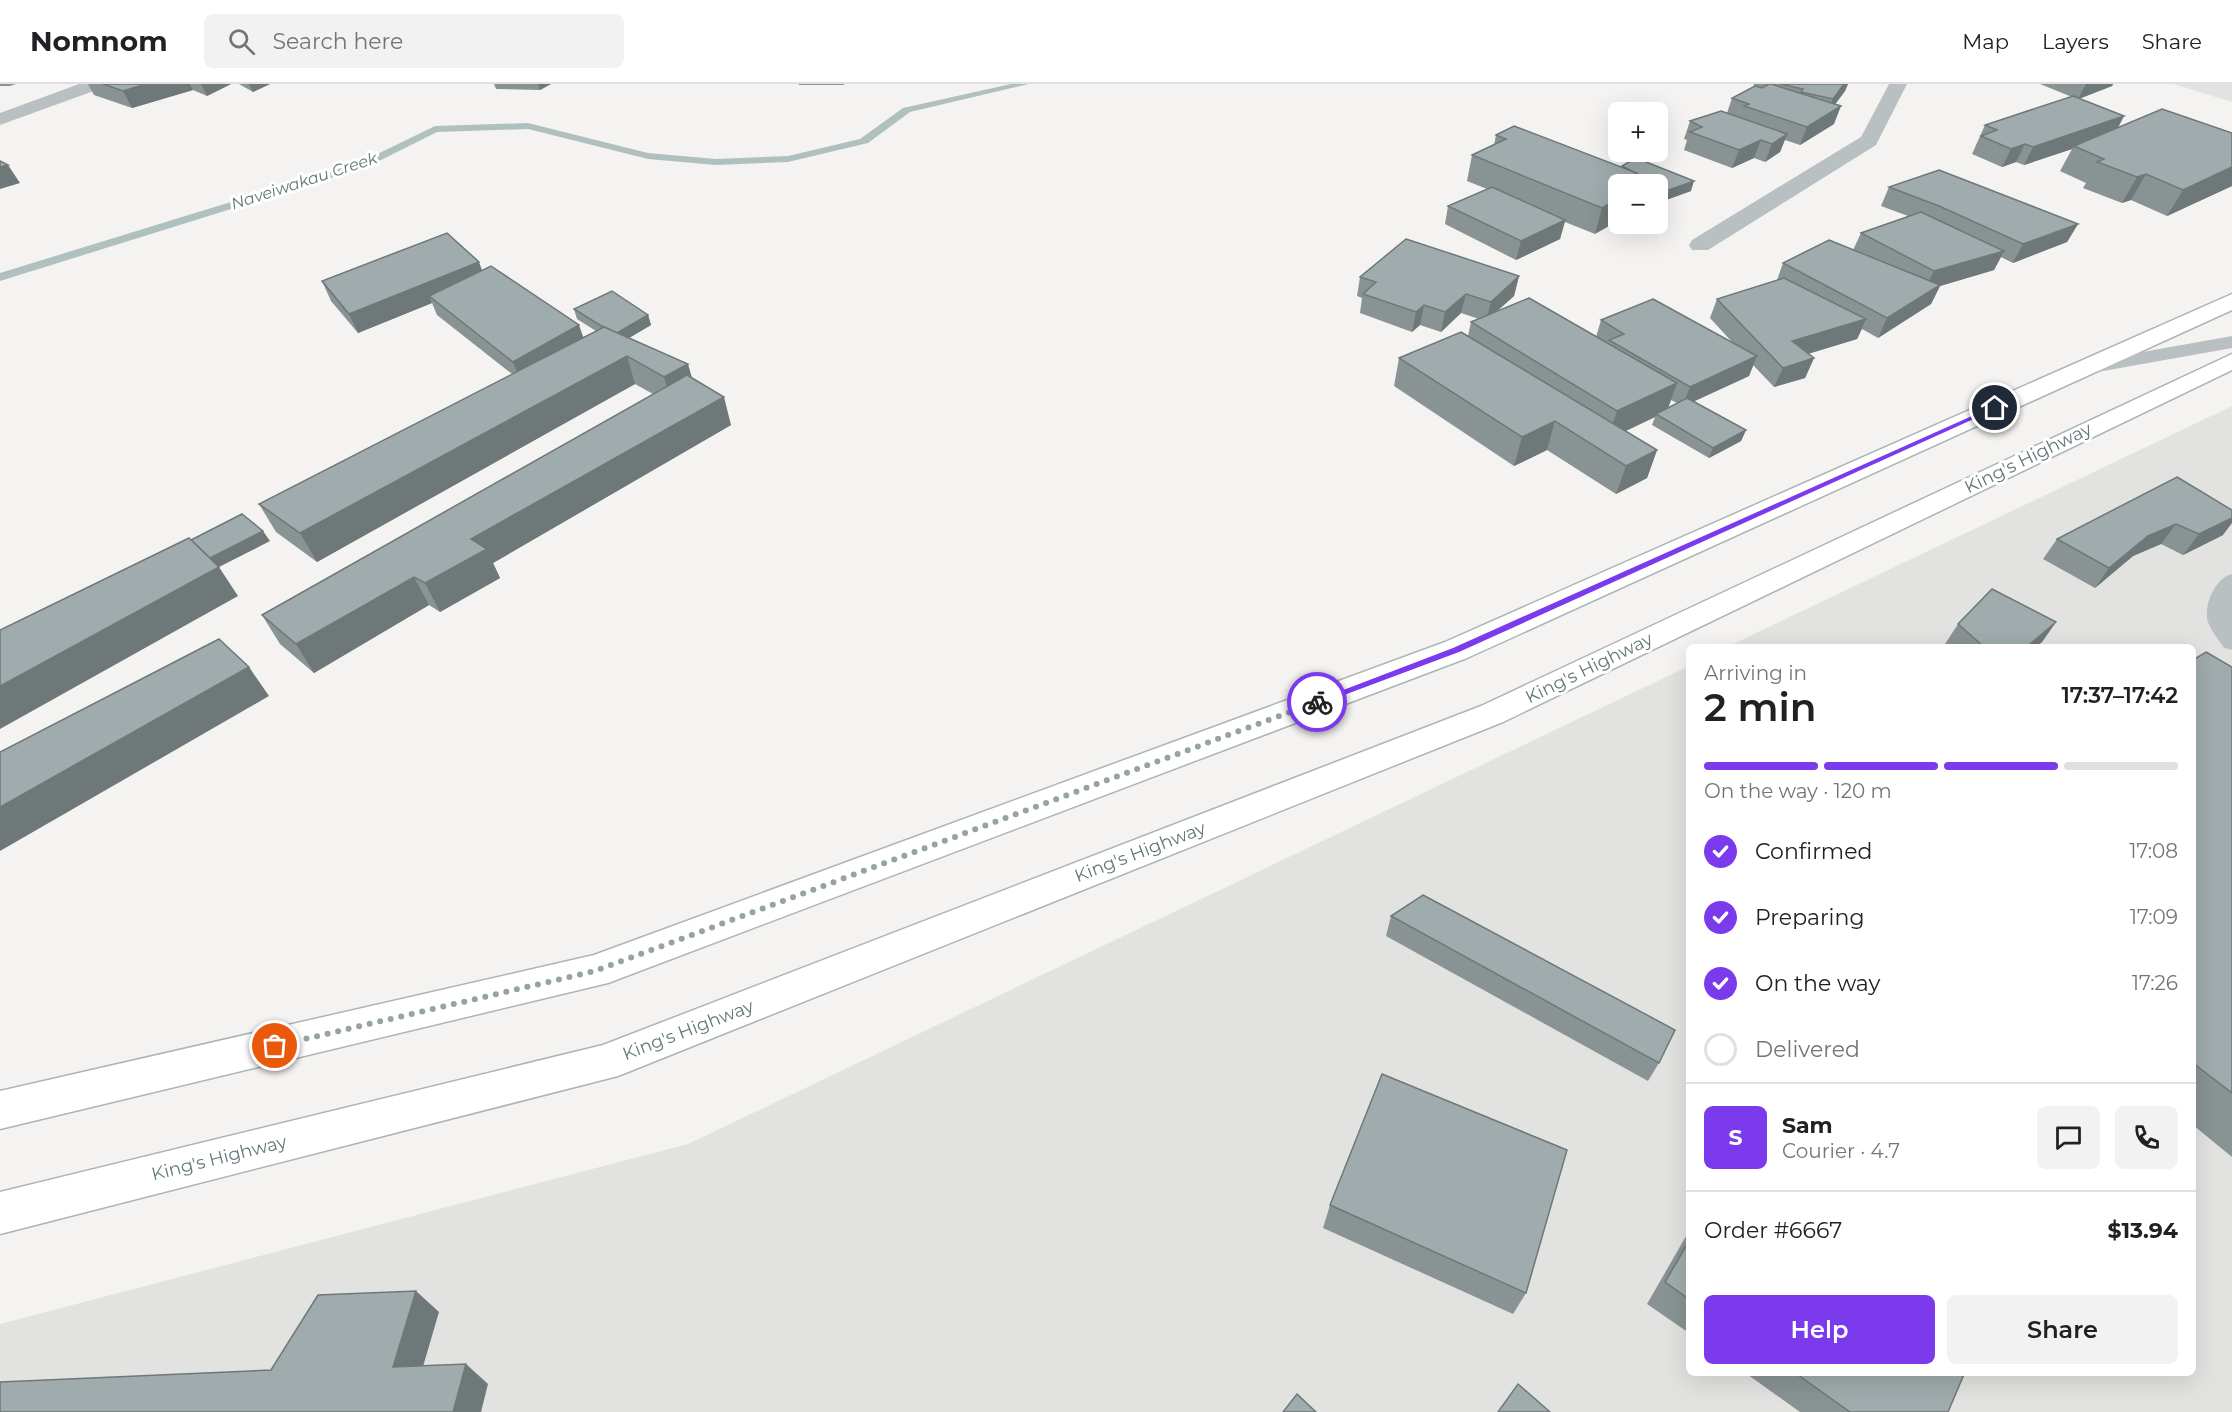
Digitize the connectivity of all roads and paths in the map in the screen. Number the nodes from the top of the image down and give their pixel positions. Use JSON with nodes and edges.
{"nodes":[{"id":1,"x":96,"y":84,"type":"edge"},
{"id":2,"x":1898,"y":84,"type":"edge"},
{"id":3,"x":0,"y":119,"type":"edge"},
{"id":4,"x":1700,"y":245,"type":"dead end"},
{"id":5,"x":2232,"y":302,"type":"edge"},
{"id":6,"x":2232,"y":342,"type":"edge"},
{"id":7,"x":2232,"y":361,"type":"edge"},
{"id":8,"x":2081,"y":369,"type":"junction"},
{"id":9,"x":2232,"y":581,"type":"edge"},
{"id":10,"x":2232,"y":642,"type":"edge"},
{"id":11,"x":0,"y":1110,"type":"edge"},
{"id":12,"x":0,"y":1213,"type":"edge"}],
"edges":[{"from":1,"to":3,"type":"street"},
{"from":2,"to":4,"type":"street"},
{"from":5,"to":8,"type":"highway"},
{"from":6,"to":8,"type":"lane"},
{"from":7,"to":12,"type":"highway","name":"King's Highway"},
{"from":8,"to":11,"type":"highway"},
{"from":9,"to":10,"type":"lane"}]}
